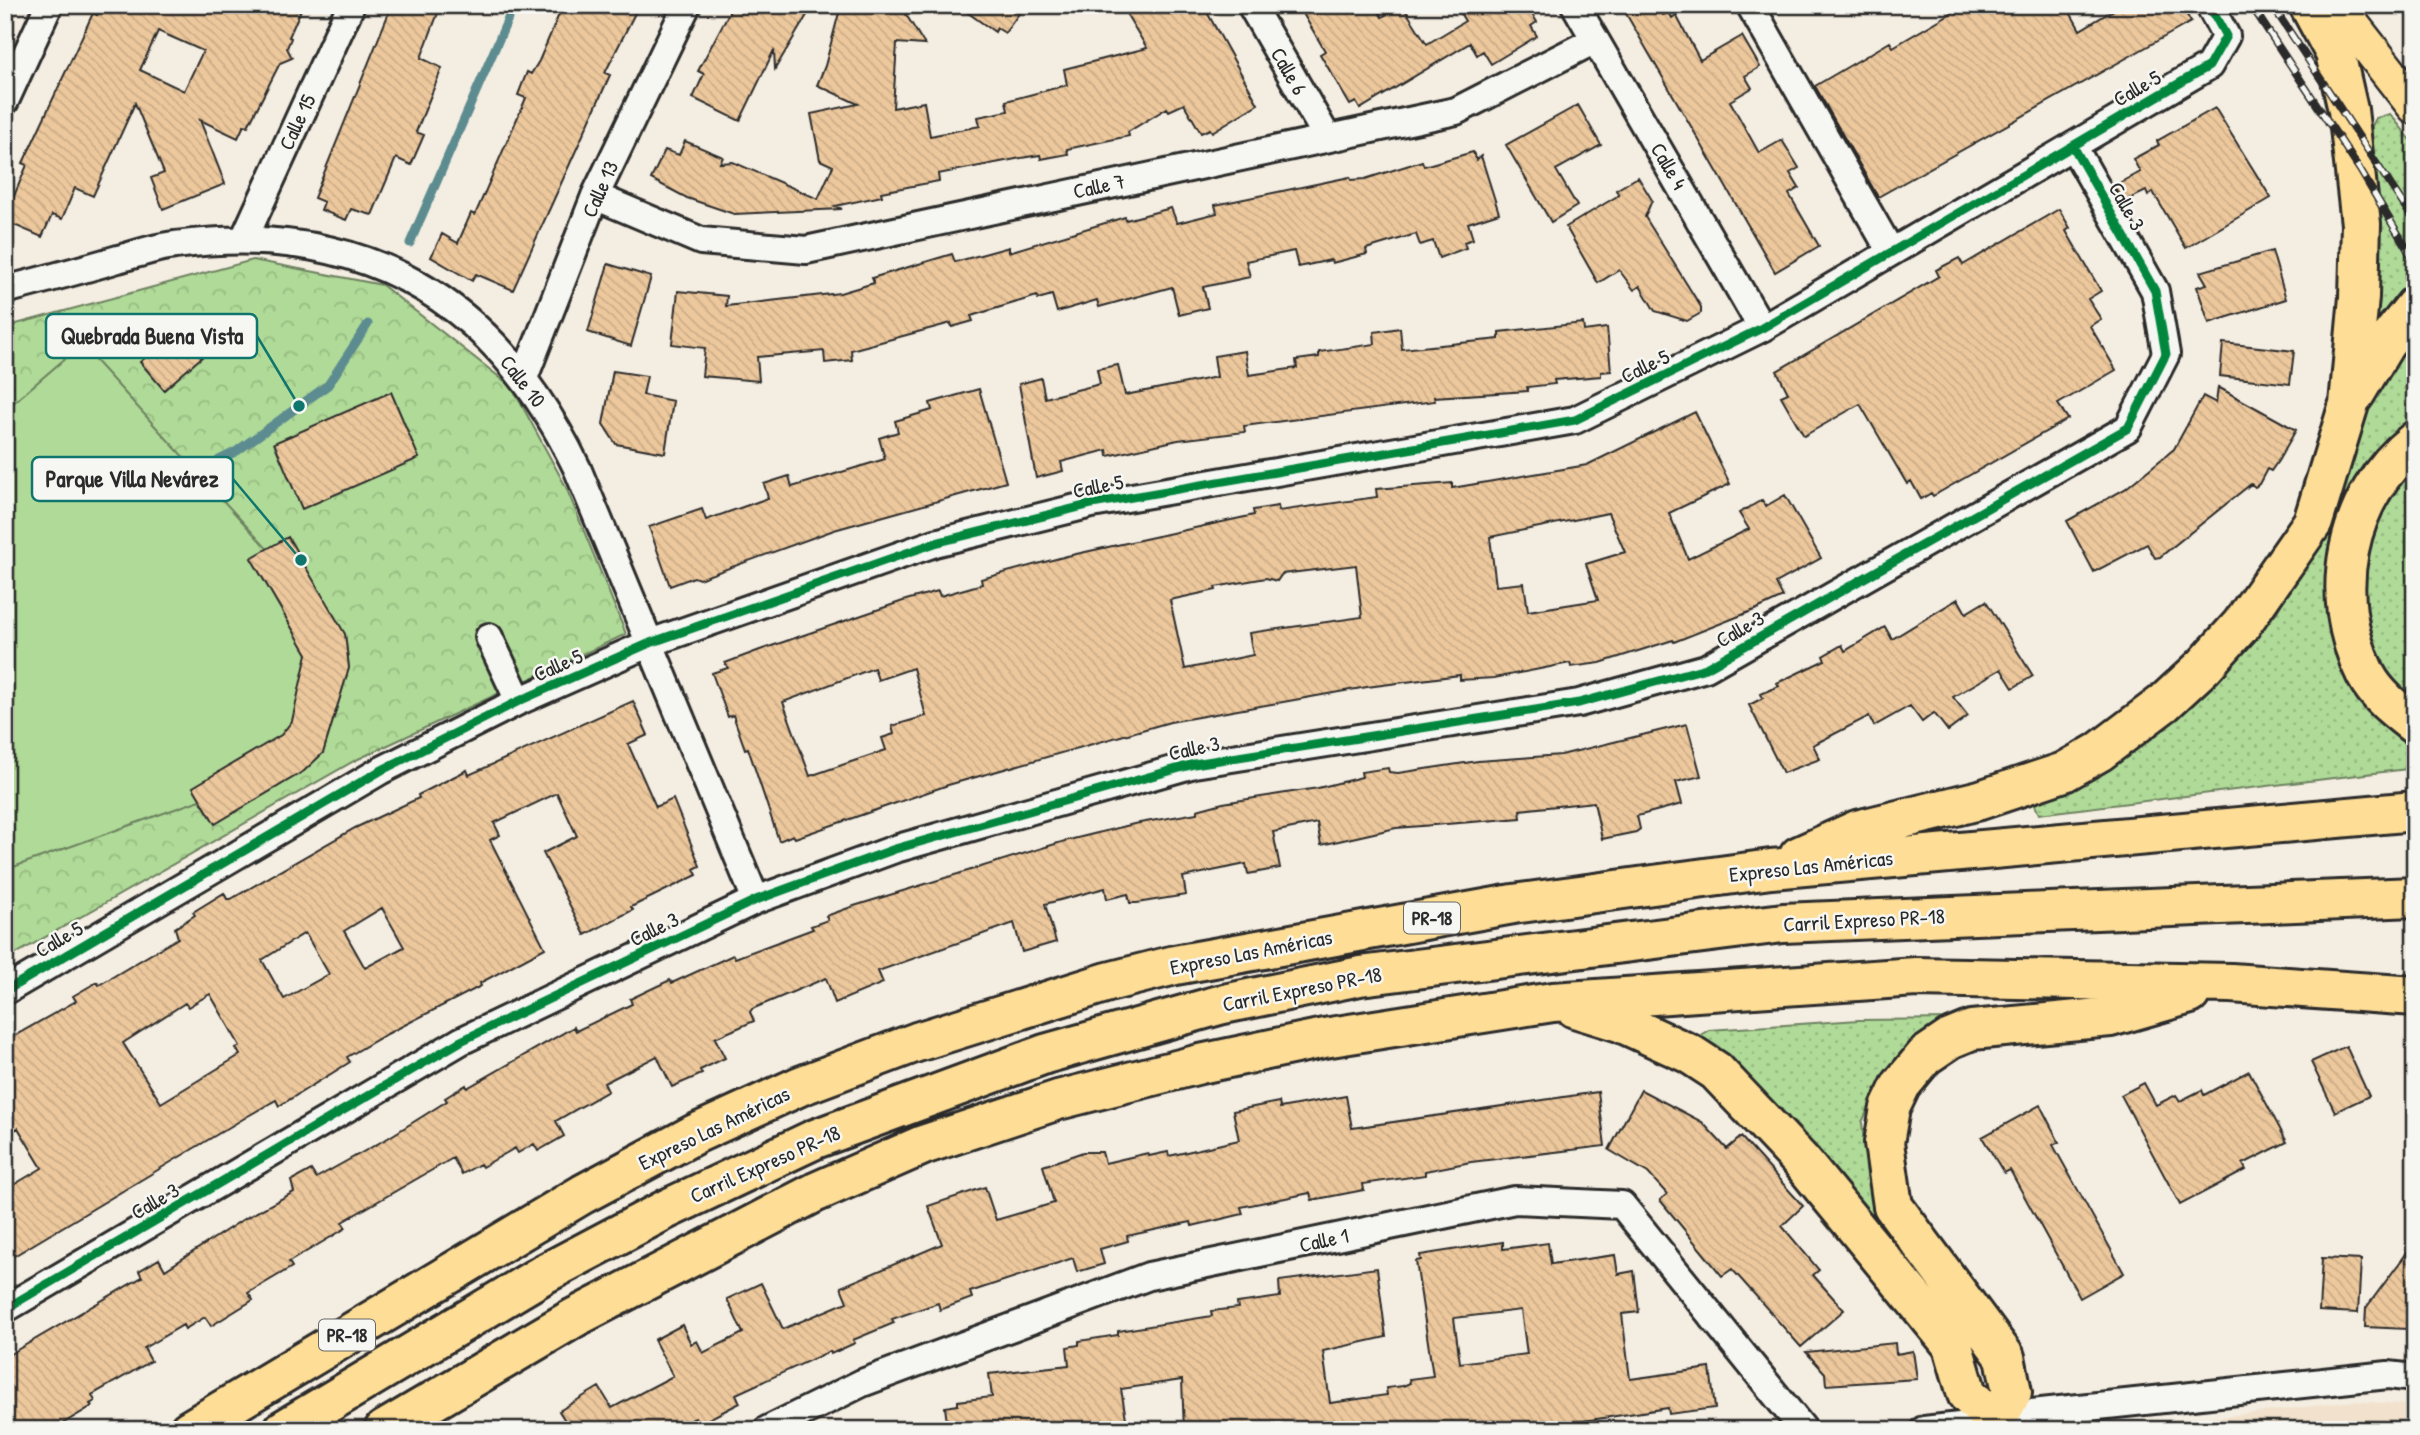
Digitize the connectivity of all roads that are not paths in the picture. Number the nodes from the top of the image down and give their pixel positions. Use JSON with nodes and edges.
{"nodes":[{"id":1,"x":49,"y":5,"type":"edge"},
{"id":2,"x":351,"y":5,"type":"edge"},
{"id":3,"x":687,"y":5,"type":"edge"},
{"id":4,"x":1251,"y":5,"type":"edge"},
{"id":5,"x":1575,"y":5,"type":"edge"},
{"id":6,"x":1749,"y":5,"type":"edge"},
{"id":7,"x":2209,"y":5,"type":"edge"},
{"id":8,"x":2309,"y":5,"type":"edge"},
{"id":9,"x":2336,"y":5,"type":"edge"},
{"id":10,"x":1595,"y":40,"type":"junction"},
{"id":11,"x":5,"y":101,"type":"edge"},
{"id":12,"x":2415,"y":106,"type":"edge"},
{"id":13,"x":1328,"y":137,"type":"junction"},
{"id":14,"x":2073,"y":146,"type":"junction"},
{"id":15,"x":595,"y":196,"type":"junction"},
{"id":16,"x":244,"y":239,"type":"junction"},
{"id":17,"x":1891,"y":252,"type":"junction"},
{"id":18,"x":5,"y":290,"type":"edge"},
{"id":19,"x":2415,"y":306,"type":"edge"},
{"id":20,"x":1762,"y":328,"type":"junction"},
{"id":21,"x":524,"y":378,"type":"junction"},
{"id":22,"x":2349,"y":404,"type":"junction"},
{"id":23,"x":2415,"y":441,"type":"edge"},
{"id":24,"x":489,"y":636,"type":"dead end"},
{"id":25,"x":650,"y":643,"type":"junction"},
{"id":26,"x":519,"y":701,"type":"junction"},
{"id":27,"x":2415,"y":725,"type":"edge"},
{"id":28,"x":2415,"y":811,"type":"edge"},
{"id":29,"x":1771,"y":869,"type":"junction"},
{"id":30,"x":2415,"y":897,"type":"edge"},
{"id":31,"x":756,"y":900,"type":"junction"},
{"id":32,"x":2231,"y":983,"type":"junction"},
{"id":33,"x":5,"y":991,"type":"edge"},
{"id":34,"x":2415,"y":996,"type":"edge"},
{"id":35,"x":1553,"y":1002,"type":"junction"},
{"id":36,"x":5,"y":1308,"type":"edge"},
{"id":37,"x":2415,"y":1378,"type":"edge"},
{"id":38,"x":1996,"y":1426,"type":"edge"},
{"id":39,"x":190,"y":1430,"type":"edge"},
{"id":40,"x":283,"y":1430,"type":"edge"},
{"id":41,"x":384,"y":1430,"type":"edge"},
{"id":42,"x":767,"y":1430,"type":"edge"},
{"id":43,"x":1804,"y":1430,"type":"edge"},
{"id":44,"x":1924,"y":1430,"type":"edge"}],
"edges":[{"from":1,"to":11,"type":"street"},
{"from":2,"to":16,"type":"street","name":"Calle 15"},
{"from":3,"to":15,"type":"street","name":"Calle 13"},
{"from":4,"to":13,"type":"street","name":"Calle 6"},
{"from":5,"to":10,"type":"street","name":"Calle 4"},
{"from":6,"to":17,"type":"street"},
{"from":7,"to":14,"type":"street","name":"Calle 5"},
{"from":8,"to":22,"type":"highway"},
{"from":9,"to":12,"type":"main road"},
{"from":10,"to":13,"type":"street","name":"Calle 7"},
{"from":10,"to":20,"type":"street","name":"Calle 4"},
{"from":13,"to":15,"type":"street","name":"Calle 7"},
{"from":14,"to":17,"type":"street","name":"Calle 5"},
{"from":14,"to":31,"type":"street","name":"Calle 3"},
{"from":15,"to":21,"type":"street","name":"Calle 13"},
{"from":16,"to":18,"type":"street","name":"Calle 10"},
{"from":16,"to":21,"type":"street","name":"Calle 10"},
{"from":17,"to":20,"type":"street","name":"Calle 5"},
{"from":19,"to":22,"type":"highway"},
{"from":20,"to":25,"type":"street","name":"Calle 5"},
{"from":21,"to":25,"type":"street","name":"Calle 10"},
{"from":22,"to":29,"type":"highway"},
{"from":23,"to":27,"type":"highway"},
{"from":24,"to":26,"type":"street"},
{"from":25,"to":26,"type":"street","name":"Calle 5"},
{"from":25,"to":31,"type":"street","name":"Calle 10"},
{"from":26,"to":33,"type":"street","name":"Calle 5"},
{"from":28,"to":29,"type":"highway","name":"Expreso Las Américas","number":"PR-18"},
{"from":29,"to":39,"type":"highway","name":"Expreso Las Américas","number":"PR-18"},
{"from":30,"to":40,"type":"highway","name":"Carril Expreso PR-18"},
{"from":31,"to":36,"type":"street","name":"Calle 3"},
{"from":32,"to":34,"type":"highway"},
{"from":32,"to":35,"type":"highway"},
{"from":32,"to":38,"type":"highway"},
{"from":35,"to":38,"type":"highway"},
{"from":35,"to":41,"type":"highway"},
{"from":37,"to":38,"type":"street"},
{"from":38,"to":44,"type":"street"},
{"from":42,"to":43,"type":"street","name":"Calle 1"}]}
